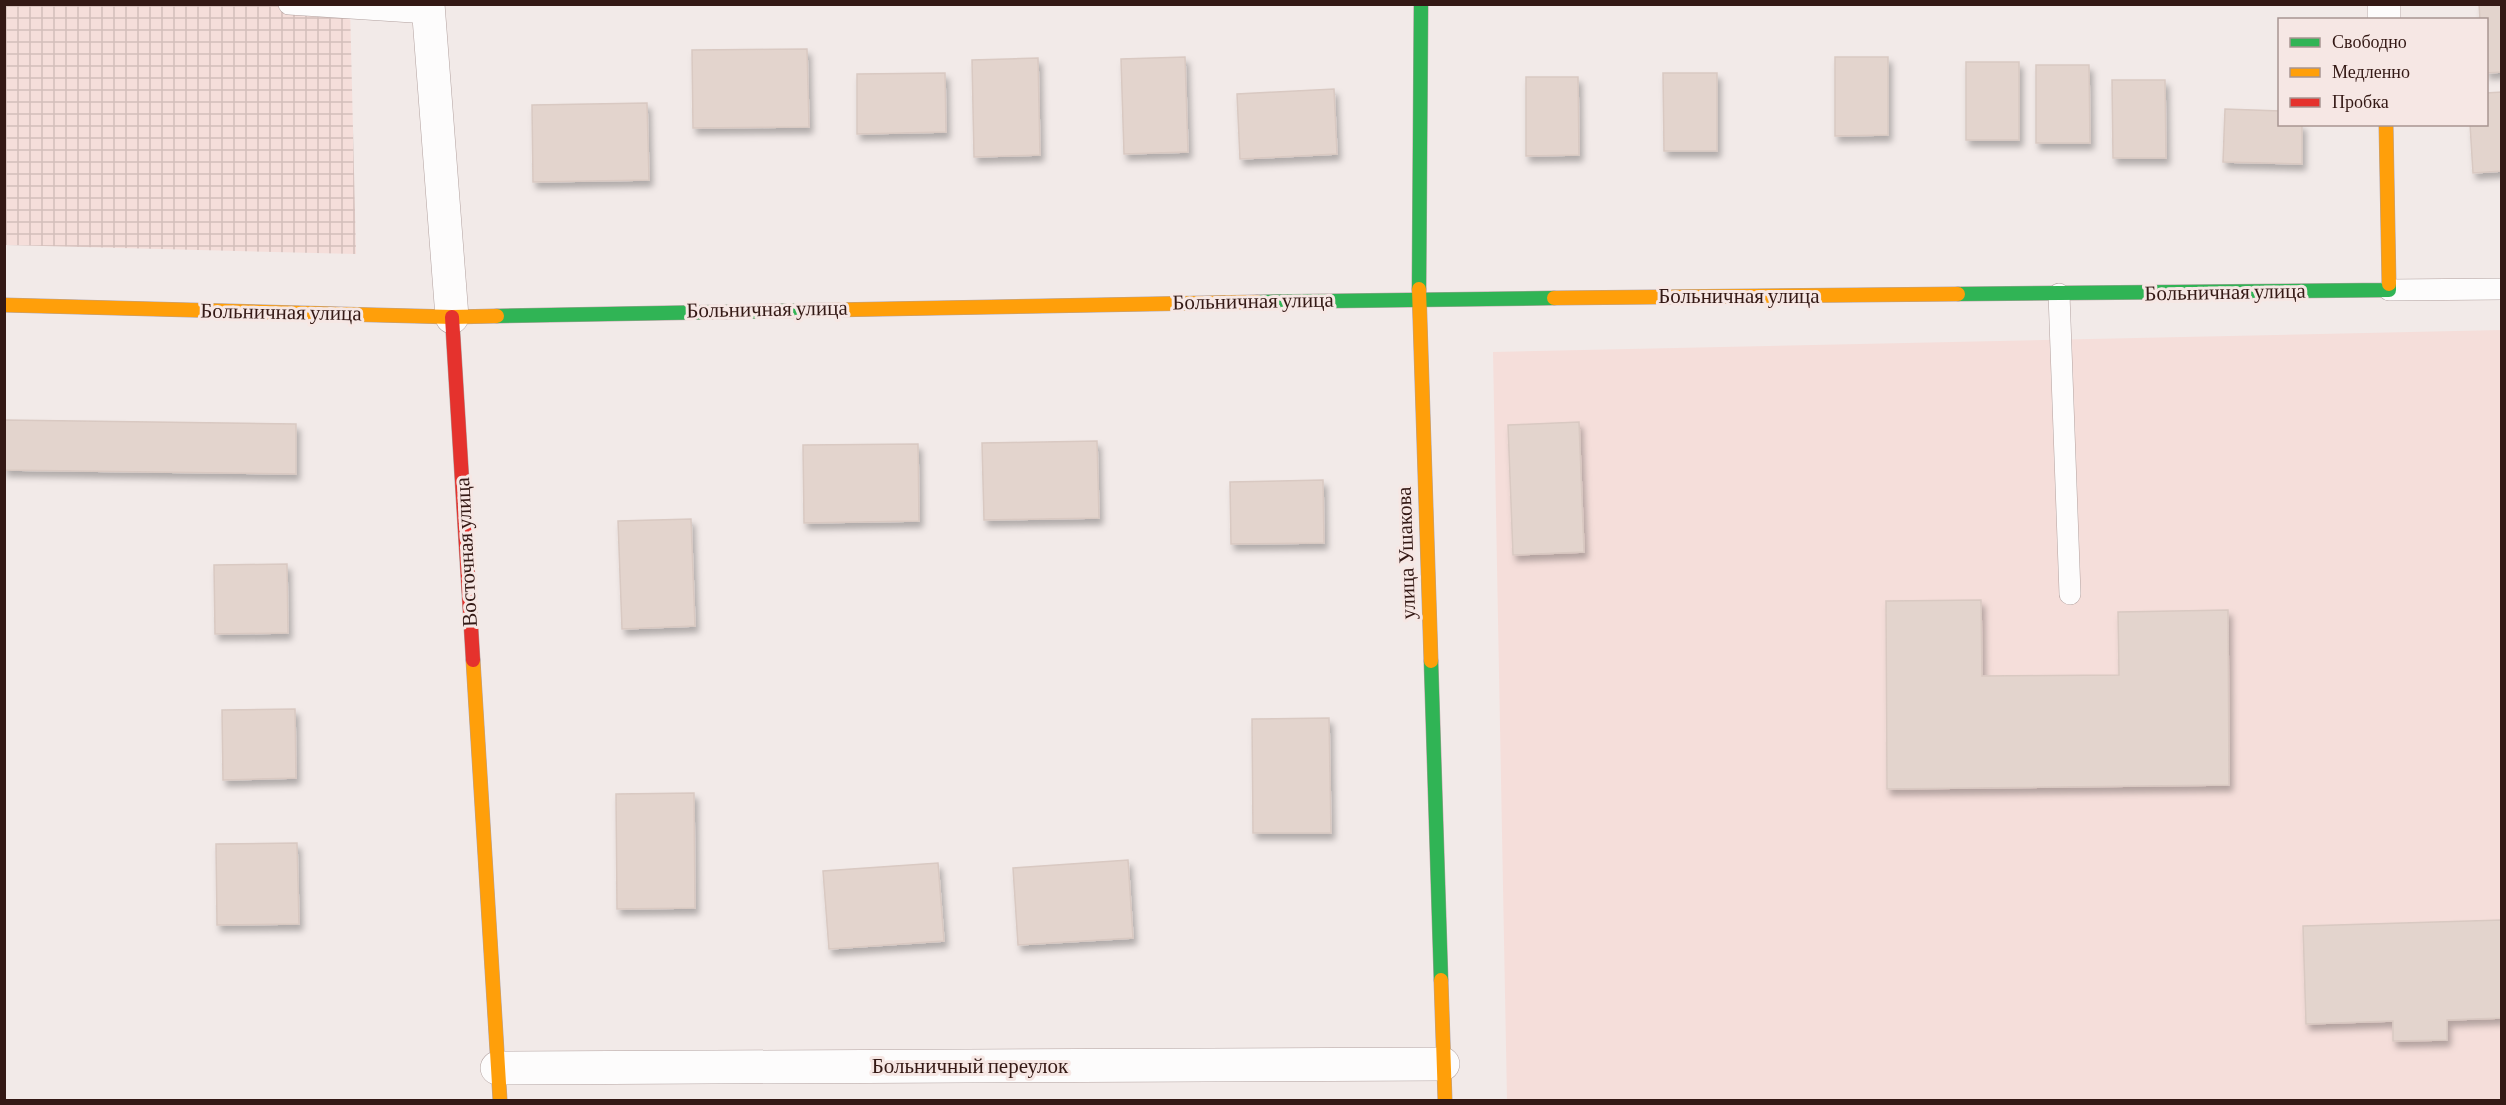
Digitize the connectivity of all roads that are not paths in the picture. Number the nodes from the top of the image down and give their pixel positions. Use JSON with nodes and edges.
{"nodes":[{"id":1,"x":289,"y":4,"type":"edge"},
{"id":2,"x":1421,"y":4,"type":"edge"},
{"id":3,"x":428,"y":9,"type":"edge"},
{"id":4,"x":2386,"y":126,"type":"edge"},
{"id":5,"x":2502,"y":289,"type":"edge"},
{"id":6,"x":2389,"y":290,"type":"junction"},
{"id":7,"x":2059,"y":294,"type":"junction"},
{"id":8,"x":1419,"y":299,"type":"junction"},
{"id":9,"x":4,"y":305,"type":"edge"},
{"id":10,"x":452,"y":316,"type":"junction"},
{"id":11,"x":2070,"y":594,"type":"dead end"},
{"id":12,"x":1443,"y":1064,"type":"junction"},
{"id":13,"x":497,"y":1068,"type":"junction"},
{"id":14,"x":500,"y":1101,"type":"edge"},
{"id":15,"x":1445,"y":1101,"type":"edge"}],
"edges":[{"from":1,"to":3,"type":"lane"},
{"from":2,"to":8,"type":"street","name":"улица Ушакова"},
{"from":3,"to":10,"type":"street","name":"Восточная улица"},
{"from":4,"to":6,"type":"street"},
{"from":5,"to":6,"type":"lane","name":"Больничная улица"},
{"from":6,"to":7,"type":"street","name":"Больничная улица"},
{"from":7,"to":8,"type":"street","name":"Больничная улица"},
{"from":7,"to":11,"type":"lane"},
{"from":8,"to":10,"type":"street","name":"Больничная улица"},
{"from":8,"to":12,"type":"street","name":"улица Ушакова"},
{"from":9,"to":10,"type":"street","name":"Больничная улица"},
{"from":10,"to":13,"type":"street","name":"Восточная улица"},
{"from":12,"to":13,"type":"street","name":"Больничный переулок"},
{"from":12,"to":15,"type":"street","name":"улица Ушакова"},
{"from":13,"to":14,"type":"street","name":"Восточная улица"}]}
